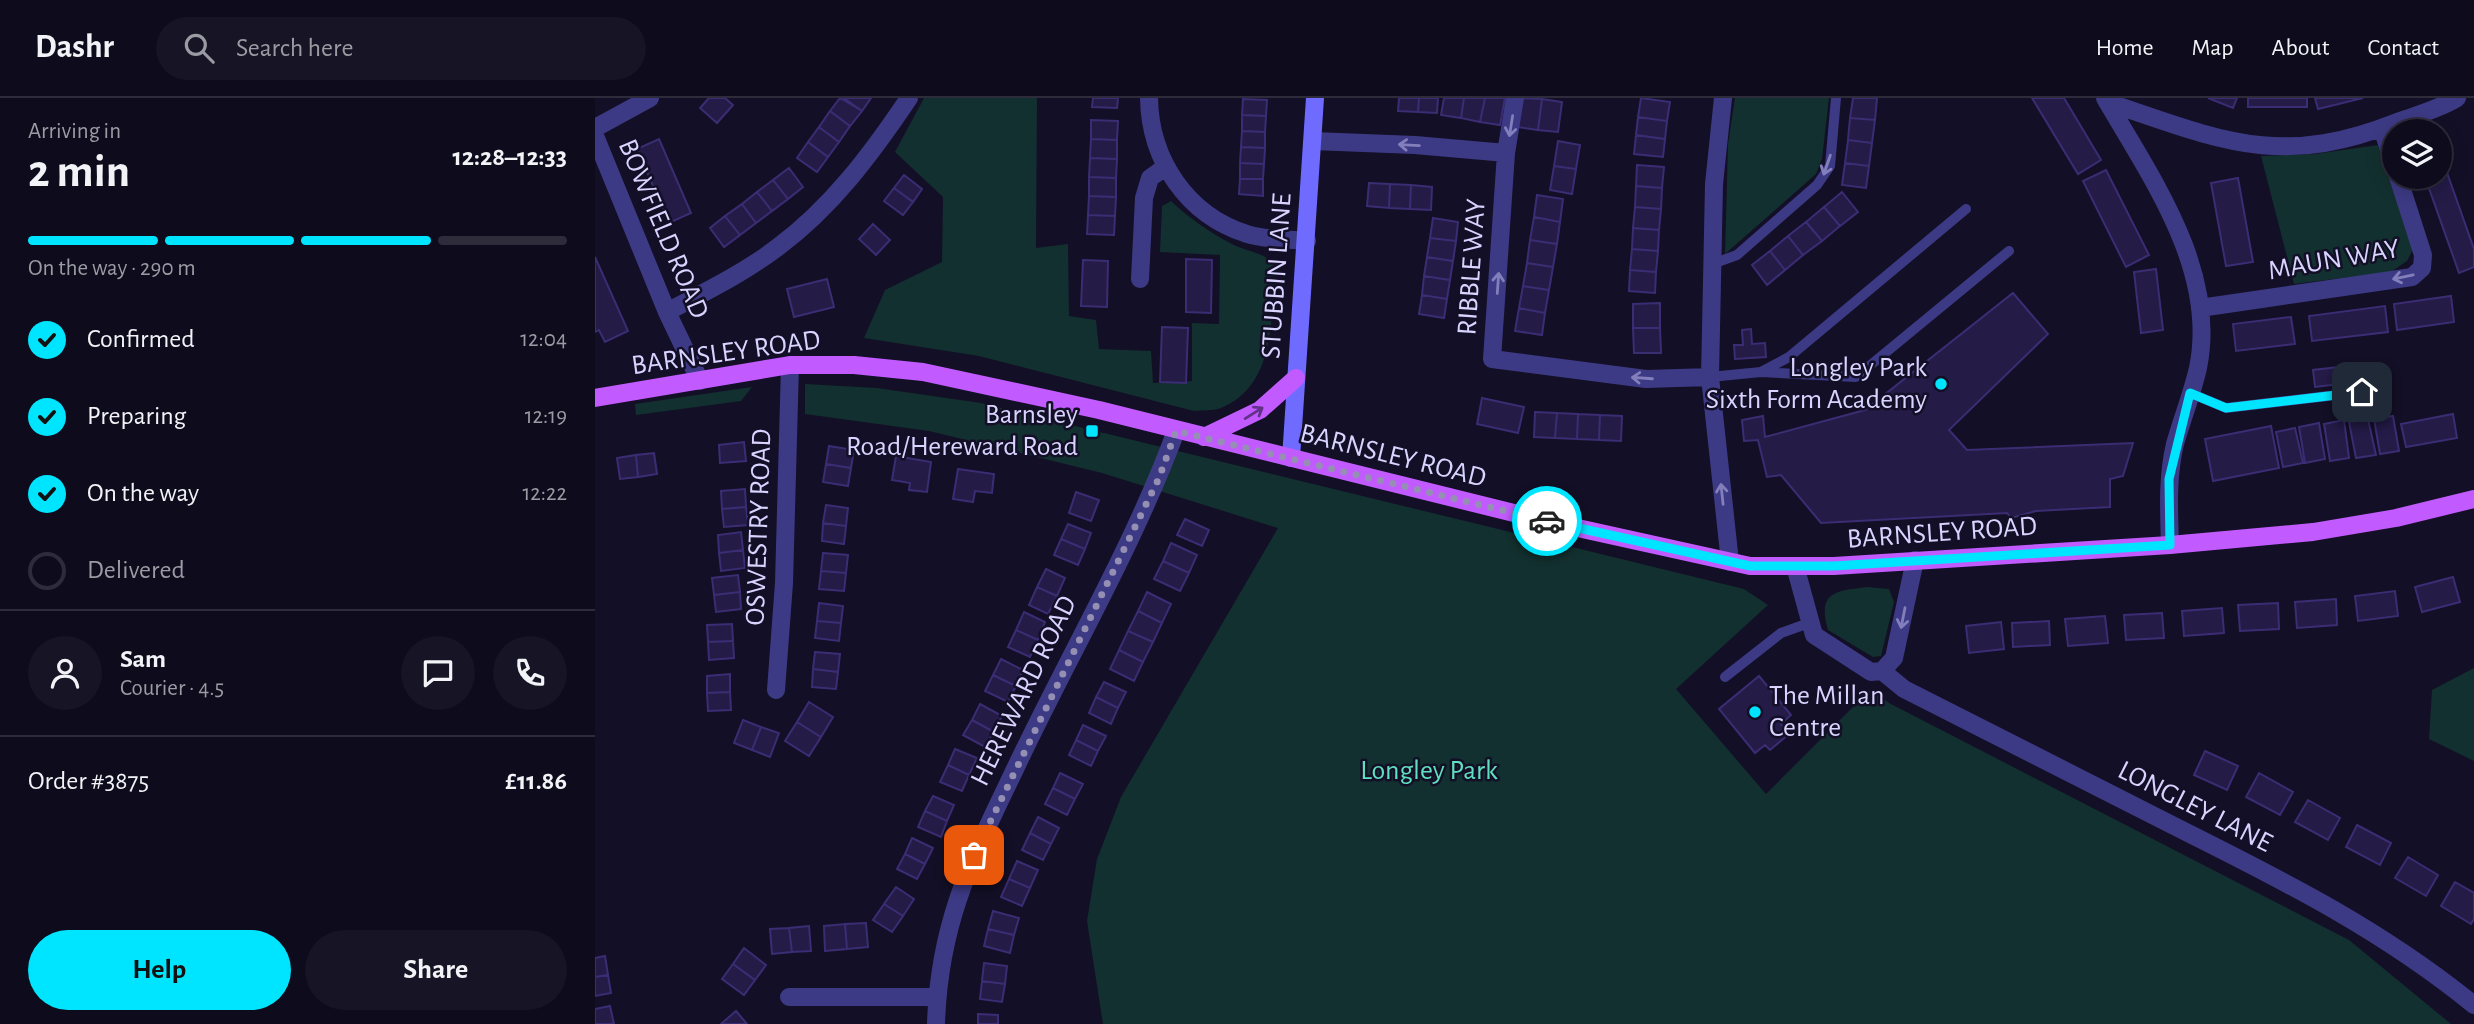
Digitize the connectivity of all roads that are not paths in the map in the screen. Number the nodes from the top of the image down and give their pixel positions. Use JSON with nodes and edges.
{"nodes":[{"id":1,"x":650,"y":98,"type":"edge"},
{"id":2,"x":909,"y":98,"type":"edge"},
{"id":3,"x":1149,"y":98,"type":"edge"},
{"id":4,"x":1315,"y":98,"type":"edge"},
{"id":5,"x":1515,"y":98,"type":"edge"},
{"id":6,"x":1723,"y":98,"type":"edge"},
{"id":7,"x":1836,"y":98,"type":"edge"},
{"id":8,"x":2457,"y":98,"type":"edge"},
{"id":9,"x":2106,"y":100,"type":"edge"},
{"id":10,"x":2404,"y":119,"type":"edge"},
{"id":11,"x":595,"y":128,"type":"edge"},
{"id":12,"x":2382,"y":128,"type":"edge"},
{"id":13,"x":595,"y":136,"type":"edge"},
{"id":14,"x":1313,"y":141,"type":"junction"},
{"id":15,"x":1506,"y":153,"type":"junction"},
{"id":16,"x":1164,"y":168,"type":"junction"},
{"id":17,"x":2402,"y":189,"type":"edge"},
{"id":18,"x":1966,"y":209,"type":"dead end"},
{"id":19,"x":1307,"y":241,"type":"junction"},
{"id":20,"x":2009,"y":251,"type":"dead end"},
{"id":21,"x":1712,"y":264,"type":"junction"},
{"id":22,"x":1140,"y":279,"type":"dead end"},
{"id":23,"x":2200,"y":308,"type":"junction"},
{"id":24,"x":667,"y":312,"type":"junction"},
{"id":25,"x":790,"y":365,"type":"junction"},
{"id":26,"x":1762,"y":372,"type":"junction"},
{"id":27,"x":1710,"y":377,"type":"junction"},
{"id":28,"x":1296,"y":378,"type":"junction"},
{"id":29,"x":701,"y":381,"type":"junction"},
{"id":30,"x":2387,"y":389,"type":"dead end"},
{"id":31,"x":2190,"y":393,"type":"junction"},
{"id":32,"x":595,"y":398,"type":"edge"},
{"id":33,"x":1176,"y":431,"type":"junction"},
{"id":34,"x":1204,"y":437,"type":"junction"},
{"id":35,"x":1291,"y":458,"type":"junction"},
{"id":36,"x":2474,"y":499,"type":"edge"},
{"id":37,"x":2170,"y":545,"type":"junction"},
{"id":38,"x":1915,"y":560,"type":"junction"},
{"id":39,"x":1730,"y":562,"type":"junction"},
{"id":40,"x":1795,"y":566,"type":"junction"},
{"id":41,"x":1809,"y":623,"type":"junction"},
{"id":42,"x":1882,"y":671,"type":"junction"},
{"id":43,"x":1725,"y":677,"type":"dead end"},
{"id":44,"x":776,"y":690,"type":"dead end"},
{"id":45,"x":789,"y":997,"type":"dead end"},
{"id":46,"x":937,"y":998,"type":"junction"},
{"id":47,"x":2474,"y":1005,"type":"edge"},
{"id":48,"x":936,"y":1024,"type":"edge"}],
"edges":[{"from":1,"to":11,"type":"street","name":"BOWFIELD ROAD"},
{"from":2,"to":24,"type":"street"},
{"from":3,"to":16,"type":"street"},
{"from":4,"to":14,"type":"main road","name":"STUBBIN LANE"},
{"from":5,"to":15,"type":"street","one_way":true},
{"from":6,"to":21,"type":"street"},
{"from":7,"to":21,"type":"lane","one_way":true},
{"from":8,"to":10,"type":"street"},
{"from":9,"to":12,"type":"street"},
{"from":9,"to":23,"type":"street"},
{"from":13,"to":24,"type":"street","name":"BOWFIELD ROAD"},
{"from":15,"to":14,"type":"street","one_way":true},
{"from":14,"to":19,"type":"main road","name":"STUBBIN LANE"},
{"from":27,"to":15,"type":"street","name":"RIBBLE WAY","one_way":true},
{"from":16,"to":19,"type":"street"},
{"from":16,"to":22,"type":"street"},
{"from":17,"to":23,"type":"street","name":"MAUN WAY","one_way":true},
{"from":18,"to":26,"type":"lane"},
{"from":19,"to":28,"type":"main road","name":"STUBBIN LANE"},
{"from":20,"to":26,"type":"lane"},
{"from":21,"to":27,"type":"street"},
{"from":23,"to":31,"type":"street"},
{"from":24,"to":29,"type":"street","name":"BOWFIELD ROAD"},
{"from":25,"to":29,"type":"main road","name":"BARNSLEY ROAD"},
{"from":25,"to":33,"type":"main road","name":"BARNSLEY ROAD"},
{"from":25,"to":44,"type":"street","name":"OSWESTRY ROAD"},
{"from":26,"to":27,"type":"lane"},
{"from":39,"to":27,"type":"street","one_way":true},
{"from":34,"to":28,"type":"main road","one_way":true},
{"from":28,"to":35,"type":"main road","name":"STUBBIN LANE"},
{"from":29,"to":32,"type":"main road","name":"BARNSLEY ROAD"},
{"from":30,"to":31,"type":"lane"},
{"from":31,"to":37,"type":"street"},
{"from":33,"to":34,"type":"main road","name":"BARNSLEY ROAD"},
{"from":33,"to":46,"type":"street","name":"HEREWARD ROAD"},
{"from":34,"to":35,"type":"main road","name":"BARNSLEY ROAD"},
{"from":35,"to":39,"type":"main road","name":"BARNSLEY ROAD"},
{"from":36,"to":37,"type":"main road","name":"BARNSLEY ROAD"},
{"from":37,"to":38,"type":"main road","name":"BARNSLEY ROAD"},
{"from":38,"to":40,"type":"main road","name":"BARNSLEY ROAD"},
{"from":38,"to":42,"type":"street","one_way":true},
{"from":39,"to":40,"type":"main road","name":"BARNSLEY ROAD"},
{"from":40,"to":41,"type":"street","name":"LONGLEY LANE"},
{"from":41,"to":42,"type":"street","name":"LONGLEY LANE"},
{"from":41,"to":43,"type":"lane"},
{"from":42,"to":47,"type":"street","name":"LONGLEY LANE"},
{"from":45,"to":46,"type":"street"},
{"from":46,"to":48,"type":"street","name":"HEREWARD ROAD"}]}
